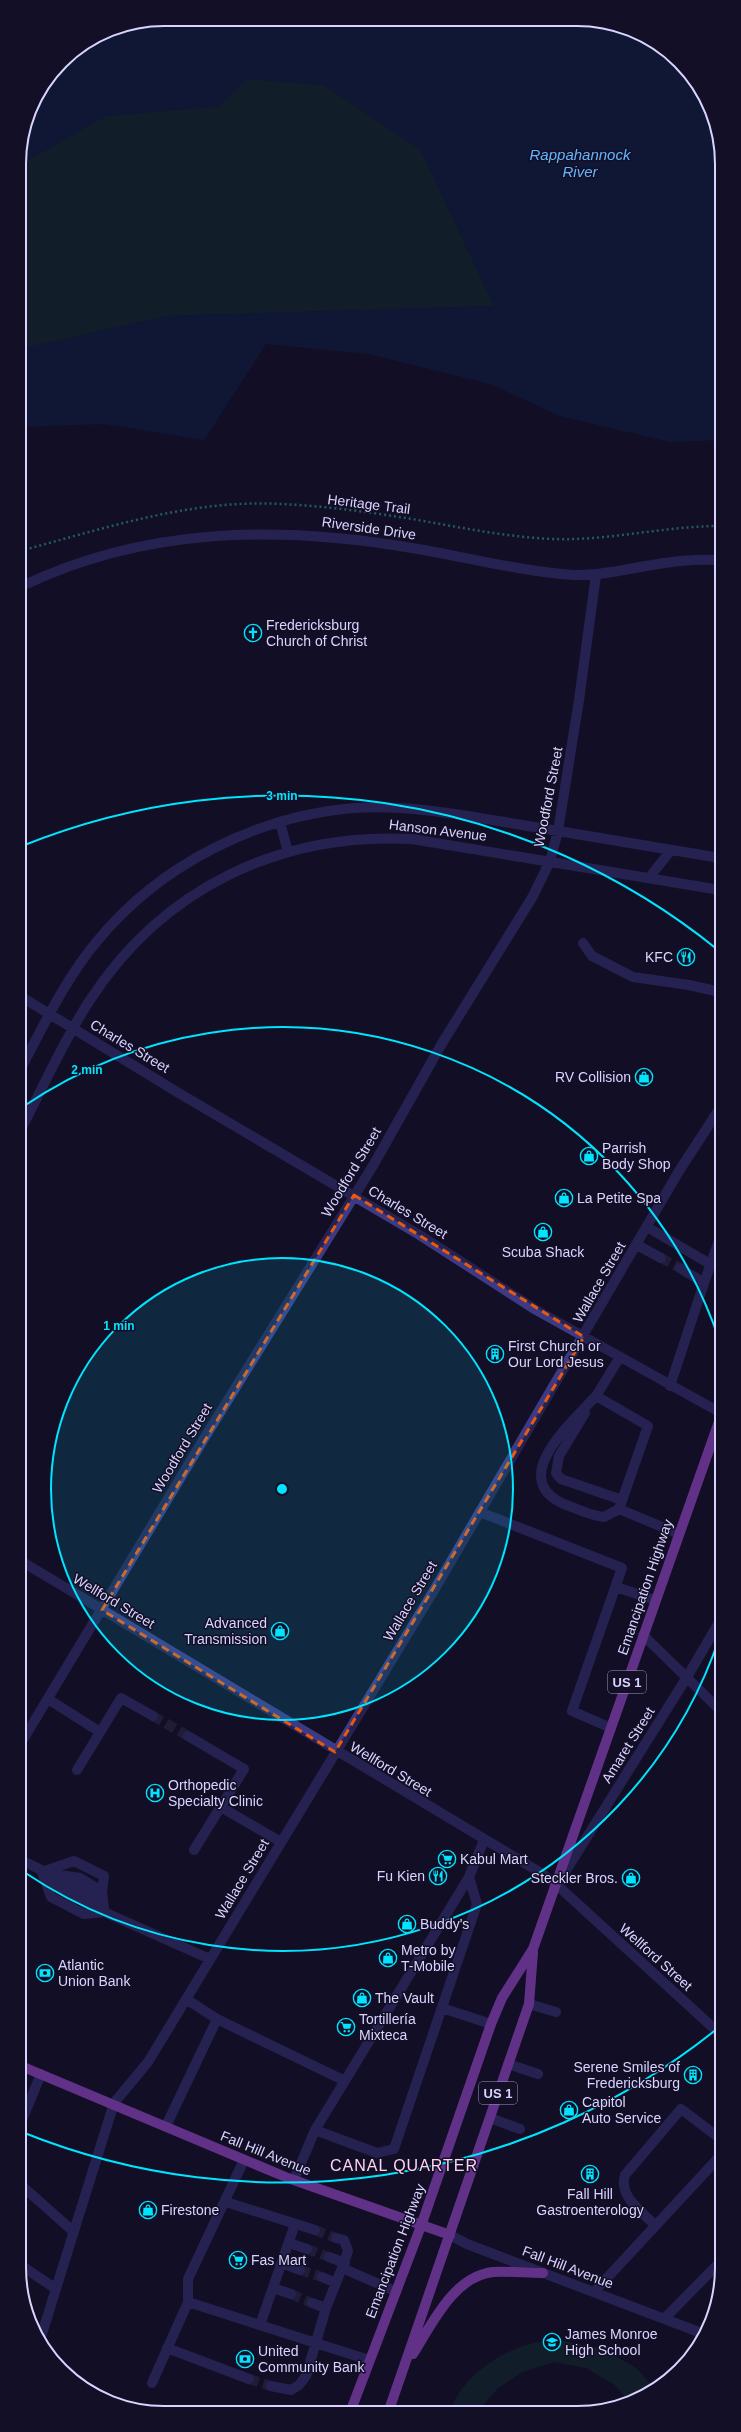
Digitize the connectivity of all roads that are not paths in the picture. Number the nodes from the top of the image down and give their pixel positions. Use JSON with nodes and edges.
{"nodes":[{"id":1,"x":715,"y":560,"type":"edge"},
{"id":2,"x":596,"y":575,"type":"junction"},
{"id":3,"x":26,"y":585,"type":"edge"},
{"id":4,"x":280,"y":822,"type":"junction"},
{"id":5,"x":558,"y":831,"type":"junction"},
{"id":6,"x":671,"y":850,"type":"junction"},
{"id":7,"x":288,"y":852,"type":"junction"},
{"id":8,"x":715,"y":857,"type":"edge"},
{"id":9,"x":550,"y":861,"type":"junction"},
{"id":10,"x":649,"y":878,"type":"junction"},
{"id":11,"x":715,"y":889,"type":"edge"},
{"id":12,"x":583,"y":943,"type":"dead end"},
{"id":13,"x":715,"y":991,"type":"edge"},
{"id":14,"x":26,"y":1000,"type":"edge"},
{"id":15,"x":50,"y":1014,"type":"junction"},
{"id":16,"x":73,"y":1028,"type":"junction"},
{"id":17,"x":26,"y":1059,"type":"edge"},
{"id":18,"x":715,"y":1116,"type":"edge"},
{"id":19,"x":26,"y":1119,"type":"edge"},
{"id":20,"x":354,"y":1195,"type":"junction"},
{"id":21,"x":647,"y":1227,"type":"junction"},
{"id":22,"x":637,"y":1245,"type":"junction"},
{"id":23,"x":715,"y":1250,"type":"edge"},
{"id":24,"x":661,"y":1258,"type":"tunnel mouth"},
{"id":25,"x":710,"y":1264,"type":"junction"},
{"id":26,"x":680,"y":1268,"type":"tunnel mouth"},
{"id":27,"x":704,"y":1283,"type":"junction"},
{"id":28,"x":584,"y":1336,"type":"junction"},
{"id":29,"x":620,"y":1357,"type":"junction"},
{"id":30,"x":670,"y":1386,"type":"junction"},
{"id":31,"x":596,"y":1396,"type":"junction"},
{"id":32,"x":715,"y":1411,"type":"edge"},
{"id":33,"x":715,"y":1431,"type":"edge"},
{"id":34,"x":621,"y":1505,"type":"junction"},
{"id":35,"x":480,"y":1512,"type":"junction"},
{"id":36,"x":679,"y":1534,"type":"junction"},
{"id":37,"x":26,"y":1564,"type":"edge"},
{"id":38,"x":616,"y":1587,"type":"junction"},
{"id":39,"x":655,"y":1600,"type":"junction"},
{"id":40,"x":102,"y":1610,"type":"junction"},
{"id":41,"x":715,"y":1630,"type":"edge"},
{"id":42,"x":643,"y":1635,"type":"junction"},
{"id":43,"x":687,"y":1678,"type":"junction"},
{"id":44,"x":48,"y":1699,"type":"junction"},
{"id":45,"x":715,"y":1705,"type":"edge"},
{"id":46,"x":153,"y":1716,"type":"tunnel mouth"},
{"id":47,"x":611,"y":1728,"type":"junction"},
{"id":48,"x":100,"y":1732,"type":"junction"},
{"id":49,"x":26,"y":1735,"type":"edge"},
{"id":50,"x":188,"y":1736,"type":"tunnel mouth"},
{"id":51,"x":335,"y":1752,"type":"junction"},
{"id":52,"x":76,"y":1770,"type":"dead end"},
{"id":53,"x":219,"y":1806,"type":"junction"},
{"id":54,"x":484,"y":1840,"type":"junction"},
{"id":55,"x":280,"y":1842,"type":"junction"},
{"id":56,"x":194,"y":1850,"type":"dead end"},
{"id":57,"x":26,"y":1863,"type":"edge"},
{"id":58,"x":42,"y":1872,"type":"junction"},
{"id":59,"x":469,"y":1877,"type":"junction"},
{"id":60,"x":557,"y":1885,"type":"junction"},
{"id":61,"x":102,"y":1891,"type":"junction"},
{"id":62,"x":104,"y":1912,"type":"junction"},
{"id":63,"x":533,"y":1950,"type":"junction"},
{"id":64,"x":210,"y":1959,"type":"junction"},
{"id":65,"x":186,"y":1999,"type":"junction"},
{"id":66,"x":529,"y":2004,"type":"junction"},
{"id":67,"x":442,"y":2008,"type":"junction"},
{"id":68,"x":556,"y":2012,"type":"dead end"},
{"id":69,"x":217,"y":2019,"type":"junction"},
{"id":70,"x":491,"y":2024,"type":"junction"},
{"id":71,"x":715,"y":2030,"type":"edge"},
{"id":72,"x":508,"y":2064,"type":"junction"},
{"id":73,"x":26,"y":2068,"type":"edge"},
{"id":74,"x":41,"y":2074,"type":"junction"},
{"id":75,"x":538,"y":2074,"type":"dead end"},
{"id":76,"x":345,"y":2081,"type":"junction"},
{"id":77,"x":114,"y":2104,"type":"junction"},
{"id":78,"x":26,"y":2110,"type":"edge"},
{"id":79,"x":490,"y":2118,"type":"junction"},
{"id":80,"x":166,"y":2126,"type":"junction"},
{"id":81,"x":520,"y":2129,"type":"dead end"},
{"id":82,"x":315,"y":2130,"type":"junction"},
{"id":83,"x":715,"y":2135,"type":"edge"},
{"id":84,"x":244,"y":2160,"type":"junction"},
{"id":85,"x":715,"y":2162,"type":"edge"},
{"id":86,"x":294,"y":2180,"type":"junction"},
{"id":87,"x":26,"y":2190,"type":"edge"},
{"id":88,"x":226,"y":2202,"type":"junction"},
{"id":89,"x":295,"y":2224,"type":"junction"},
{"id":90,"x":421,"y":2226,"type":"junction"},
{"id":91,"x":655,"y":2226,"type":"junction"},
{"id":92,"x":315,"y":2230,"type":"tunnel mouth"},
{"id":93,"x":74,"y":2232,"type":"junction"},
{"id":94,"x":450,"y":2235,"type":"junction"},
{"id":95,"x":336,"y":2238,"type":"tunnel mouth"},
{"id":96,"x":289,"y":2243,"type":"junction"},
{"id":97,"x":307,"y":2249,"type":"tunnel mouth"},
{"id":98,"x":329,"y":2257,"type":"tunnel mouth"},
{"id":99,"x":282,"y":2263,"type":"junction"},
{"id":100,"x":343,"y":2266,"type":"junction"},
{"id":101,"x":715,"y":2267,"type":"edge"},
{"id":102,"x":26,"y":2269,"type":"edge"},
{"id":103,"x":300,"y":2270,"type":"tunnel mouth"},
{"id":104,"x":543,"y":2273,"type":"junction"},
{"id":105,"x":322,"y":2278,"type":"tunnel mouth"},
{"id":106,"x":336,"y":2283,"type":"junction"},
{"id":107,"x":273,"y":2288,"type":"junction"},
{"id":108,"x":56,"y":2289,"type":"junction"},
{"id":109,"x":395,"y":2291,"type":"junction"},
{"id":110,"x":594,"y":2292,"type":"junction"},
{"id":111,"x":291,"y":2294,"type":"tunnel mouth"},
{"id":112,"x":188,"y":2302,"type":"junction"},
{"id":113,"x":312,"y":2303,"type":"tunnel mouth"},
{"id":114,"x":326,"y":2308,"type":"junction"},
{"id":115,"x":664,"y":2319,"type":"junction"},
{"id":116,"x":260,"y":2325,"type":"junction"},
{"id":117,"x":699,"y":2332,"type":"edge"},
{"id":118,"x":42,"y":2333,"type":"edge"},
{"id":119,"x":315,"y":2342,"type":"junction"},
{"id":120,"x":167,"y":2348,"type":"junction"},
{"id":121,"x":369,"y":2360,"type":"junction"},
{"id":122,"x":404,"y":2367,"type":"junction"},
{"id":123,"x":249,"y":2379,"type":"tunnel mouth"},
{"id":124,"x":152,"y":2383,"type":"dead end"},
{"id":125,"x":271,"y":2386,"type":"tunnel mouth"},
{"id":126,"x":352,"y":2406,"type":"edge"},
{"id":127,"x":390,"y":2406,"type":"edge"}],
"edges":[{"from":1,"to":2,"type":"street","name":"Riverside Drive"},
{"from":2,"to":3,"type":"street","name":"Riverside Drive"},
{"from":2,"to":5,"type":"street","name":"Woodford Street"},
{"from":4,"to":5,"type":"street","name":"Hanson Avenue"},
{"from":4,"to":7,"type":"street"},
{"from":4,"to":15,"type":"street","name":"Hanson Avenue"},
{"from":5,"to":6,"type":"street","name":"Hanson Avenue"},
{"from":5,"to":9,"type":"street","name":"Woodford Street"},
{"from":6,"to":8,"type":"street","name":"Hanson Avenue"},
{"from":6,"to":10,"type":"street"},
{"from":7,"to":9,"type":"street","name":"Hanson Avenue"},
{"from":7,"to":16,"type":"street","name":"Hanson Avenue"},
{"from":9,"to":10,"type":"street","name":"Hanson Avenue"},
{"from":9,"to":20,"type":"street","name":"Woodford Street"},
{"from":10,"to":11,"type":"street","name":"Hanson Avenue"},
{"from":12,"to":13,"type":"street"},
{"from":14,"to":15,"type":"street","name":"Charles Street"},
{"from":15,"to":16,"type":"street","name":"Charles Street"},
{"from":15,"to":17,"type":"street","name":"Hanson Avenue"},
{"from":16,"to":19,"type":"street","name":"Hanson Avenue"},
{"from":16,"to":20,"type":"street","name":"Charles Street"},
{"from":18,"to":21,"type":"street","name":"Wallace Street"},
{"from":20,"to":28,"type":"street","name":"Charles Street"},
{"from":20,"to":40,"type":"street","name":"Woodford Street"},
{"from":21,"to":22,"type":"street","name":"Wallace Street"},
{"from":21,"to":25,"type":"street"},
{"from":22,"to":24,"type":"street"},
{"from":22,"to":28,"type":"street","name":"Wallace Street"},
{"from":23,"to":25,"type":"street"},
{"from":25,"to":27,"type":"street"},
{"from":26,"to":27,"type":"street"},
{"from":27,"to":30,"type":"street"},
{"from":28,"to":29,"type":"street","name":"Charles Street"},
{"from":28,"to":35,"type":"street","name":"Wallace Street"},
{"from":29,"to":30,"type":"street","name":"Charles Street"},
{"from":29,"to":31,"type":"street"},
{"from":30,"to":32,"type":"street","name":"Charles Street"},
{"from":31,"to":34,"type":"street"},
{"from":31,"to":34,"type":"street"},
{"from":31,"to":34,"type":"street"},
{"from":33,"to":36,"type":"main road","name":"Emancipation Highway","number":"US 1"},
{"from":34,"to":36,"type":"street"},
{"from":35,"to":38,"type":"street"},
{"from":35,"to":51,"type":"street","name":"Wallace Street"},
{"from":36,"to":39,"type":"main road","name":"Emancipation Highway","number":"US 1"},
{"from":37,"to":40,"type":"street","name":"Wellford Street"},
{"from":38,"to":39,"type":"street"},
{"from":38,"to":47,"type":"street"},
{"from":39,"to":42,"type":"main road","name":"Emancipation Highway","number":"US 1"},
{"from":40,"to":44,"type":"street","name":"Woodford Street"},
{"from":40,"to":51,"type":"street","name":"Wellford Street"},
{"from":41,"to":43,"type":"street","name":"Amaret Street"},
{"from":42,"to":43,"type":"street"},
{"from":42,"to":47,"type":"main road","name":"Emancipation Highway","number":"US 1"},
{"from":43,"to":45,"type":"street"},
{"from":43,"to":60,"type":"street","name":"Amaret Street"},
{"from":44,"to":48,"type":"street"},
{"from":44,"to":49,"type":"street","name":"Woodford Street"},
{"from":46,"to":48,"type":"street"},
{"from":47,"to":60,"type":"main road","name":"Emancipation Highway","number":"US 1"},
{"from":48,"to":52,"type":"street"},
{"from":50,"to":53,"type":"street"},
{"from":51,"to":54,"type":"street","name":"Wellford Street"},
{"from":51,"to":55,"type":"street","name":"Wallace Street"},
{"from":53,"to":55,"type":"street"},
{"from":53,"to":56,"type":"street"},
{"from":54,"to":59,"type":"street"},
{"from":54,"to":60,"type":"street","name":"Wellford Street"},
{"from":55,"to":64,"type":"street","name":"Wallace Street"},
{"from":57,"to":58,"type":"street"},
{"from":58,"to":61,"type":"street"},
{"from":58,"to":61,"type":"street"},
{"from":58,"to":62,"type":"street"},
{"from":58,"to":62,"type":"street"},
{"from":59,"to":67,"type":"street"},
{"from":59,"to":76,"type":"street"},
{"from":60,"to":63,"type":"main road","name":"Emancipation Highway","number":"US 1"},
{"from":60,"to":71,"type":"street","name":"Wellford Street"},
{"from":61,"to":62,"type":"street"},
{"from":62,"to":64,"type":"street"},
{"from":63,"to":66,"type":"main road","name":"Emancipation Highway","number":"US 1"},
{"from":63,"to":70,"type":"main road","name":"Emancipation Highway","number":"US 1"},
{"from":64,"to":65,"type":"street","name":"Wallace Street"},
{"from":65,"to":69,"type":"street"},
{"from":65,"to":77,"type":"street","name":"Wallace Street"},
{"from":66,"to":68,"type":"street"},
{"from":66,"to":72,"type":"main road","name":"Emancipation Highway","number":"US 1"},
{"from":67,"to":70,"type":"street"},
{"from":67,"to":82,"type":"street"},
{"from":69,"to":76,"type":"street"},
{"from":69,"to":80,"type":"street"},
{"from":70,"to":90,"type":"main road","name":"Emancipation Highway","number":"US 1"},
{"from":72,"to":75,"type":"street"},
{"from":72,"to":79,"type":"main road","name":"Emancipation Highway","number":"US 1"},
{"from":73,"to":74,"type":"main road","name":"Fall Hill Avenue"},
{"from":74,"to":77,"type":"main road","name":"Fall Hill Avenue"},
{"from":74,"to":78,"type":"street"},
{"from":76,"to":82,"type":"street"},
{"from":77,"to":80,"type":"main road","name":"Fall Hill Avenue"},
{"from":77,"to":93,"type":"street"},
{"from":79,"to":81,"type":"street"},
{"from":79,"to":94,"type":"main road","name":"Emancipation Highway","number":"US 1"},
{"from":80,"to":84,"type":"main road","name":"Fall Hill Avenue"},
{"from":82,"to":86,"type":"street"},
{"from":83,"to":91,"type":"street"},
{"from":84,"to":86,"type":"main road","name":"Fall Hill Avenue"},
{"from":84,"to":88,"type":"street"},
{"from":85,"to":91,"type":"street"},
{"from":86,"to":90,"type":"main road","name":"Fall Hill Avenue"},
{"from":87,"to":93,"type":"street"},
{"from":88,"to":89,"type":"street"},
{"from":88,"to":112,"type":"street"},
{"from":89,"to":92,"type":"street"},
{"from":89,"to":96,"type":"street"},
{"from":90,"to":94,"type":"main road","name":"Fall Hill Avenue"},
{"from":90,"to":109,"type":"main road","name":"Emancipation Highway","number":"US 1"},
{"from":91,"to":110,"type":"street"},
{"from":93,"to":108,"type":"street"},
{"from":94,"to":104,"type":"street","name":"Fall Hill Avenue"},
{"from":94,"to":122,"type":"main road","name":"Emancipation Highway","number":"US 1"},
{"from":95,"to":100,"type":"street"},
{"from":96,"to":97,"type":"street"},
{"from":96,"to":99,"type":"street"},
{"from":98,"to":100,"type":"street"},
{"from":99,"to":103,"type":"street"},
{"from":99,"to":107,"type":"street"},
{"from":100,"to":106,"type":"street"},
{"from":100,"to":109,"type":"street"},
{"from":101,"to":115,"type":"street"},
{"from":102,"to":108,"type":"street"},
{"from":104,"to":110,"type":"street","name":"Fall Hill Avenue"},
{"from":104,"to":122,"type":"main road"},
{"from":105,"to":106,"type":"street"},
{"from":106,"to":114,"type":"street"},
{"from":107,"to":111,"type":"street"},
{"from":107,"to":116,"type":"street"},
{"from":108,"to":118,"type":"street"},
{"from":109,"to":121,"type":"main road","name":"Emancipation Highway","number":"US 1"},
{"from":110,"to":115,"type":"street","name":"Fall Hill Avenue"},
{"from":112,"to":116,"type":"street"},
{"from":112,"to":120,"type":"street"},
{"from":113,"to":114,"type":"street"},
{"from":114,"to":119,"type":"street"},
{"from":115,"to":117,"type":"street","name":"Fall Hill Avenue"},
{"from":116,"to":119,"type":"street"},
{"from":119,"to":121,"type":"street"},
{"from":119,"to":125,"type":"street"},
{"from":120,"to":123,"type":"street"},
{"from":120,"to":124,"type":"street"},
{"from":121,"to":126,"type":"main road","name":"Emancipation Highway","number":"US 1"},
{"from":122,"to":127,"type":"main road","name":"Emancipation Highway","number":"US 1"}]}
